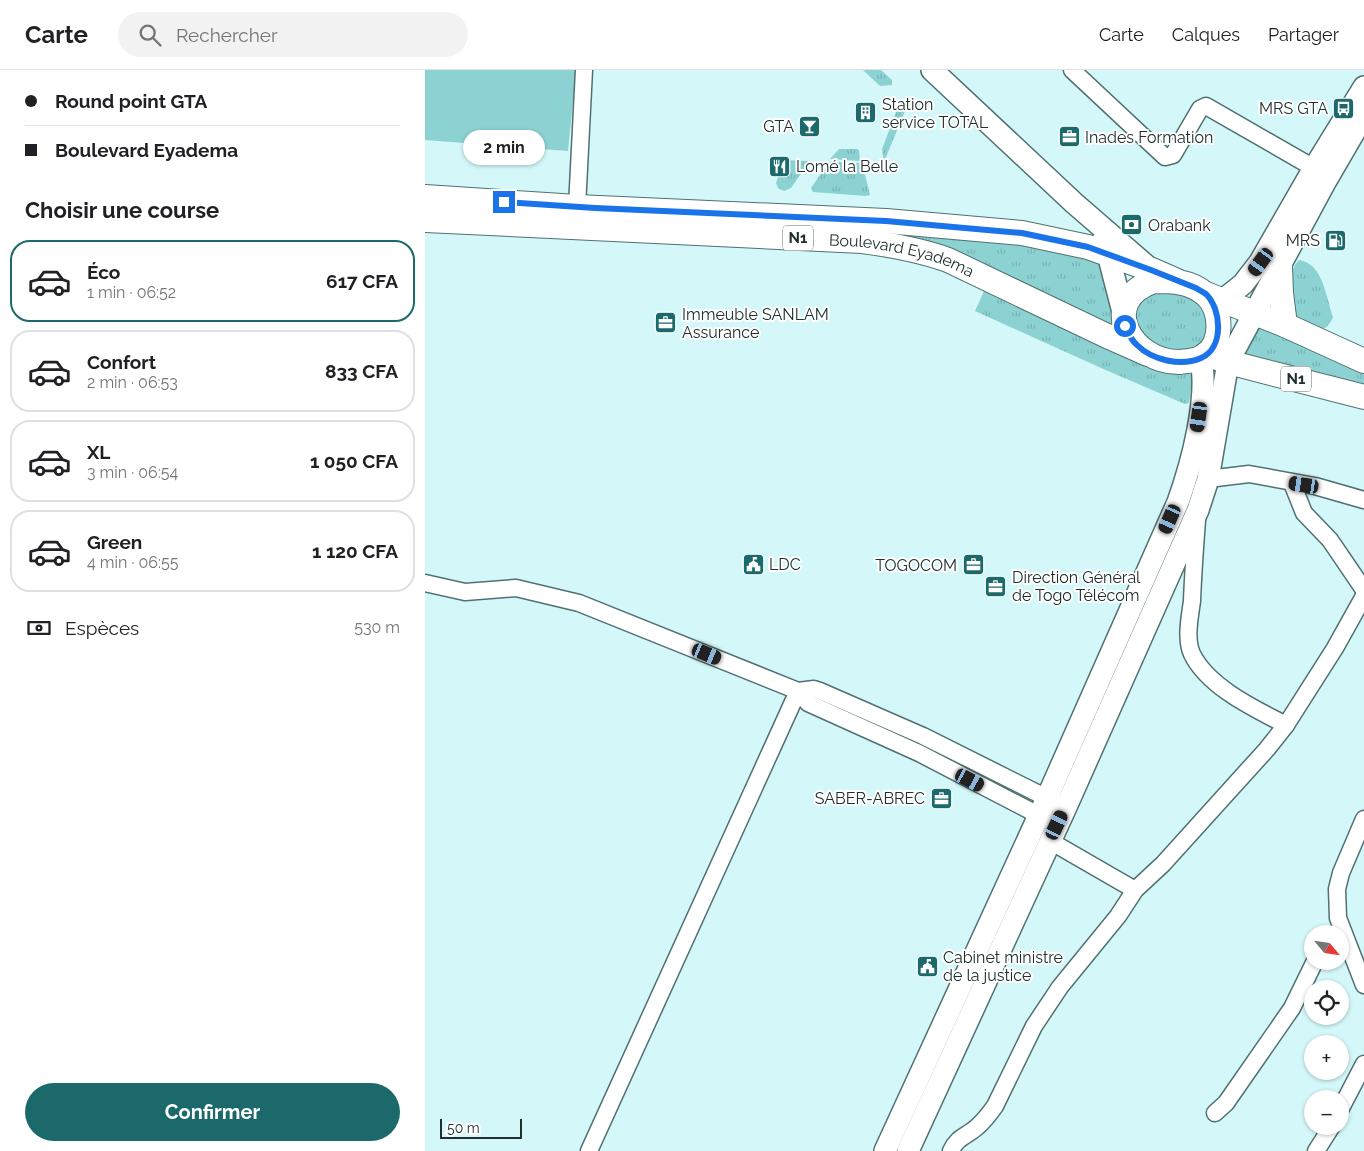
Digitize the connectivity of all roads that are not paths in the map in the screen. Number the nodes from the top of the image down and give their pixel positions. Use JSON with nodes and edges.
{"nodes":[{"id":1,"x":584,"y":70,"type":"edge"},
{"id":2,"x":932,"y":70,"type":"edge"},
{"id":3,"x":1072,"y":70,"type":"edge"},
{"id":4,"x":1364,"y":88,"type":"edge"},
{"id":5,"x":1364,"y":115,"type":"edge"},
{"id":6,"x":1319,"y":176,"type":"junction"},
{"id":7,"x":425,"y":197,"type":"edge"},
{"id":8,"x":1074,"y":203,"type":"junction"},
{"id":9,"x":577,"y":207,"type":"junction"},
{"id":10,"x":425,"y":220,"type":"edge"},
{"id":11,"x":1108,"y":254,"type":"junction"},
{"id":12,"x":1280,"y":267,"type":"junction"},
{"id":13,"x":1151,"y":270,"type":"junction"},
{"id":14,"x":1177,"y":281,"type":"junction"},
{"id":15,"x":1214,"y":297,"type":"junction"},
{"id":16,"x":1123,"y":312,"type":"junction"},
{"id":17,"x":1255,"y":313,"type":"junction"},
{"id":18,"x":1285,"y":325,"type":"junction"},
{"id":19,"x":1213,"y":353,"type":"junction"},
{"id":20,"x":1149,"y":354,"type":"junction"},
{"id":21,"x":1364,"y":360,"type":"edge"},
{"id":22,"x":1364,"y":397,"type":"edge"},
{"id":23,"x":1208,"y":424,"type":"junction"},
{"id":24,"x":1208,"y":479,"type":"junction"},
{"id":25,"x":1292,"y":483,"type":"junction"},
{"id":26,"x":1364,"y":500,"type":"edge"},
{"id":27,"x":1198,"y":510,"type":"junction"},
{"id":28,"x":425,"y":584,"type":"edge"},
{"id":29,"x":1364,"y":590,"type":"edge"},
{"id":30,"x":1364,"y":596,"type":"edge"},
{"id":31,"x":798,"y":691,"type":"junction"},
{"id":32,"x":1286,"y":725,"type":"junction"},
{"id":33,"x":1052,"y":817,"type":"junction"},
{"id":34,"x":1364,"y":819,"type":"edge"},
{"id":35,"x":1135,"y":890,"type":"junction"},
{"id":36,"x":1339,"y":925,"type":"edge"},
{"id":37,"x":1349,"y":952,"type":"edge"},
{"id":38,"x":1311,"y":970,"type":"edge"},
{"id":39,"x":1364,"y":985,"type":"edge"},
{"id":40,"x":1364,"y":1064,"type":"edge"},
{"id":41,"x":1349,"y":1093,"type":"edge"},
{"id":42,"x":1215,"y":1113,"type":"dead end"},
{"id":43,"x":1326,"y":1135,"type":"edge"},
{"id":44,"x":589,"y":1151,"type":"edge"},
{"id":45,"x":885,"y":1151,"type":"edge"},
{"id":46,"x":908,"y":1151,"type":"edge"},
{"id":47,"x":951,"y":1151,"type":"edge"},
{"id":48,"x":1317,"y":1151,"type":"edge"}],
"edges":[{"from":1,"to":9,"type":"street"},
{"from":2,"to":8,"type":"main road"},
{"from":3,"to":6,"type":"street"},
{"from":4,"to":6,"type":"main road"},
{"from":5,"to":6,"type":"main road"},
{"from":6,"to":12,"type":"main road"},
{"from":6,"to":15,"type":"main road"},
{"from":7,"to":9,"type":"highway","name":"Boulevard Eyadema","number":"N1"},
{"from":8,"to":11,"type":"main road"},
{"from":8,"to":13,"type":"main road"},
{"from":9,"to":11,"type":"highway","name":"Boulevard Eyadema","number":"N1"},
{"from":10,"to":20,"type":"highway","name":"Boulevard Eyadema","number":"N1"},
{"from":11,"to":13,"type":"highway","name":"Boulevard Eyadema","number":"N1"},
{"from":11,"to":16,"type":"main road"},
{"from":12,"to":17,"type":"main road"},
{"from":12,"to":18,"type":"highway"},
{"from":13,"to":14,"type":"highway","name":"Boulevard Eyadema","number":"N1"},
{"from":14,"to":15,"type":"highway","number":"N1"},
{"from":14,"to":16,"type":"highway","number":"N1"},
{"from":15,"to":17,"type":"highway","number":"N1"},
{"from":15,"to":19,"type":"highway"},
{"from":16,"to":20,"type":"highway","number":"N1"},
{"from":17,"to":18,"type":"highway","number":"N1"},
{"from":17,"to":19,"type":"main road"},
{"from":18,"to":21,"type":"highway","number":"N1"},
{"from":19,"to":20,"type":"highway","number":"N1"},
{"from":19,"to":22,"type":"highway","number":"N1"},
{"from":19,"to":23,"type":"main road"},
{"from":23,"to":24,"type":"main road"},
{"from":23,"to":33,"type":"main road"},
{"from":24,"to":25,"type":"street"},
{"from":24,"to":27,"type":"main road"},
{"from":25,"to":26,"type":"street"},
{"from":25,"to":29,"type":"street"},
{"from":27,"to":32,"type":"street"},
{"from":27,"to":33,"type":"main road"},
{"from":28,"to":31,"type":"street"},
{"from":30,"to":32,"type":"street"},
{"from":31,"to":33,"type":"street"},
{"from":31,"to":44,"type":"street"},
{"from":32,"to":35,"type":"street"},
{"from":33,"to":35,"type":"street"},
{"from":33,"to":45,"type":"main road"},
{"from":33,"to":46,"type":"main road"},
{"from":34,"to":36,"type":"street"},
{"from":35,"to":47,"type":"street"},
{"from":37,"to":39,"type":"street"},
{"from":38,"to":42,"type":"street"},
{"from":40,"to":41,"type":"street"},
{"from":43,"to":48,"type":"street"}]}
